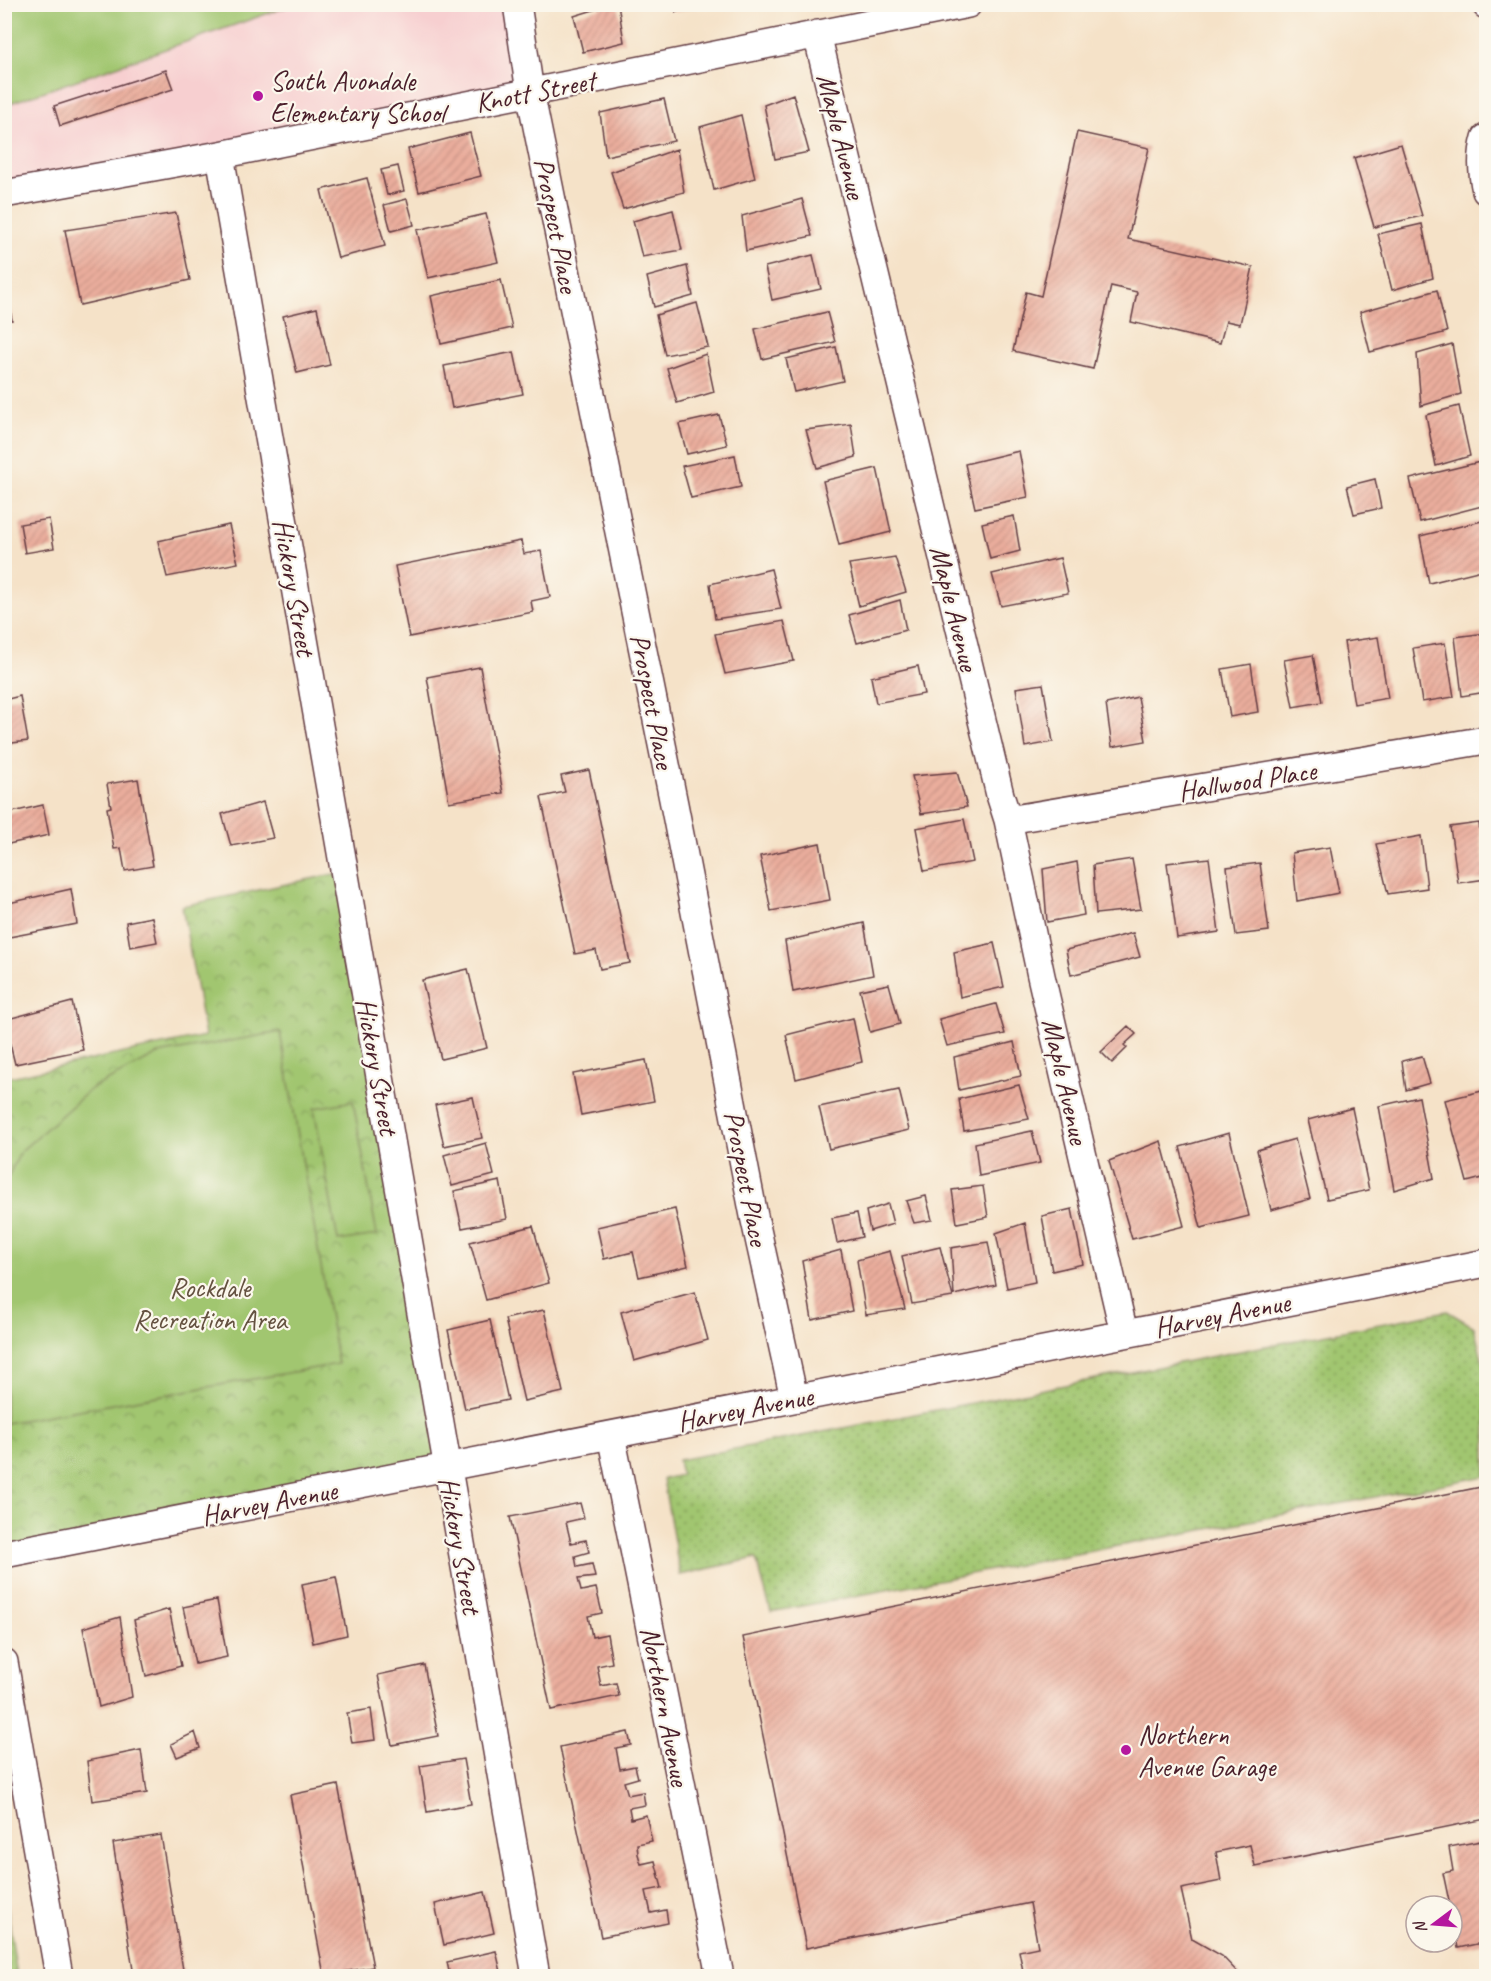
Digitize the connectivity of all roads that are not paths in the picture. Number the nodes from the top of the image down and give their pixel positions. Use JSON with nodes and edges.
{"nodes":[{"id":1,"x":517,"y":4,"type":"edge"},
{"id":2,"x":968,"y":4,"type":"edge"},
{"id":3,"x":817,"y":34,"type":"junction"},
{"id":4,"x":530,"y":92,"type":"junction"},
{"id":5,"x":1486,"y":138,"type":"edge"},
{"id":6,"x":220,"y":155,"type":"junction"},
{"id":7,"x":1486,"y":191,"type":"edge"},
{"id":8,"x":4,"y":194,"type":"edge"},
{"id":9,"x":1486,"y":740,"type":"edge"},
{"id":10,"x":1008,"y":820,"type":"junction"},
{"id":11,"x":1486,"y":1263,"type":"edge"},
{"id":12,"x":1124,"y":1333,"type":"junction"},
{"id":13,"x":794,"y":1398,"type":"junction"},
{"id":14,"x":611,"y":1435,"type":"junction"},
{"id":15,"x":448,"y":1468,"type":"junction"},
{"id":16,"x":4,"y":1554,"type":"edge"},
{"id":17,"x":4,"y":1662,"type":"edge"},
{"id":18,"x":59,"y":1977,"type":"edge"},
{"id":19,"x":536,"y":1977,"type":"edge"},
{"id":20,"x":720,"y":1977,"type":"edge"}],
"edges":[{"from":1,"to":4,"type":"street","name":"Prospect Place"},
{"from":2,"to":3,"type":"street","name":"Maple Avenue"},
{"from":3,"to":4,"type":"street","name":"Knott Street"},
{"from":3,"to":10,"type":"street","name":"Maple Avenue"},
{"from":4,"to":6,"type":"street","name":"Knott Street"},
{"from":4,"to":13,"type":"street","name":"Prospect Place"},
{"from":5,"to":7,"type":"street"},
{"from":6,"to":8,"type":"street","name":"Knott Street"},
{"from":6,"to":15,"type":"street","name":"Hickory Street"},
{"from":9,"to":10,"type":"street","name":"Hallwood Place"},
{"from":10,"to":12,"type":"street","name":"Maple Avenue"},
{"from":11,"to":12,"type":"street","name":"Harvey Avenue"},
{"from":12,"to":13,"type":"street","name":"Harvey Avenue"},
{"from":13,"to":14,"type":"street","name":"Harvey Avenue"},
{"from":14,"to":15,"type":"street","name":"Harvey Avenue"},
{"from":14,"to":20,"type":"street","name":"Northern Avenue"},
{"from":15,"to":16,"type":"street","name":"Harvey Avenue"},
{"from":15,"to":19,"type":"street","name":"Hickory Street"},
{"from":17,"to":18,"type":"street"}]}
